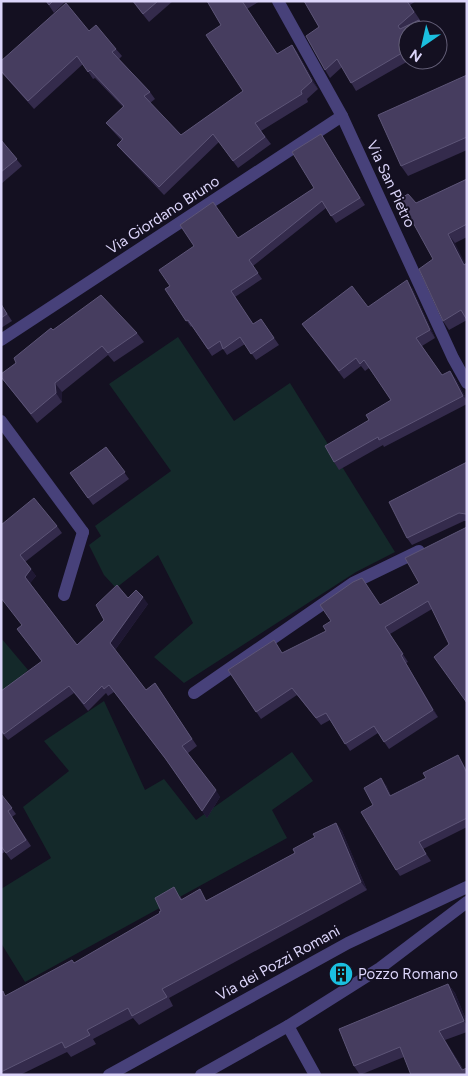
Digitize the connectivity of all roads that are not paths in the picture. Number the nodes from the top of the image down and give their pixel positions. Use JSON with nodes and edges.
{"nodes":[{"id":1,"x":283,"y":3,"type":"edge"},
{"id":2,"x":342,"y":116,"type":"junction"},
{"id":3,"x":1,"y":340,"type":"edge"},
{"id":4,"x":467,"y":383,"type":"edge"},
{"id":5,"x":1,"y":421,"type":"edge"},
{"id":6,"x":432,"y":545,"type":"edge"},
{"id":7,"x":64,"y":595,"type":"dead end"},
{"id":8,"x":194,"y":693,"type":"dead end"},
{"id":9,"x":467,"y":888,"type":"edge"},
{"id":10,"x":467,"y":902,"type":"edge"},
{"id":11,"x":288,"y":1026,"type":"junction"},
{"id":12,"x":109,"y":1075,"type":"edge"},
{"id":13,"x":201,"y":1075,"type":"edge"},
{"id":14,"x":315,"y":1075,"type":"edge"}],
"edges":[{"from":1,"to":2,"type":"street","name":"Via San Pietro"},
{"from":2,"to":3,"type":"street","name":"Via Giordano Bruno"},
{"from":2,"to":4,"type":"street","name":"Via San Pietro"},
{"from":5,"to":7,"type":"street"},
{"from":6,"to":8,"type":"street"},
{"from":9,"to":12,"type":"street","name":"Via dei Pozzi Romani"},
{"from":10,"to":11,"type":"street"},
{"from":11,"to":13,"type":"street"},
{"from":11,"to":14,"type":"street"}]}
